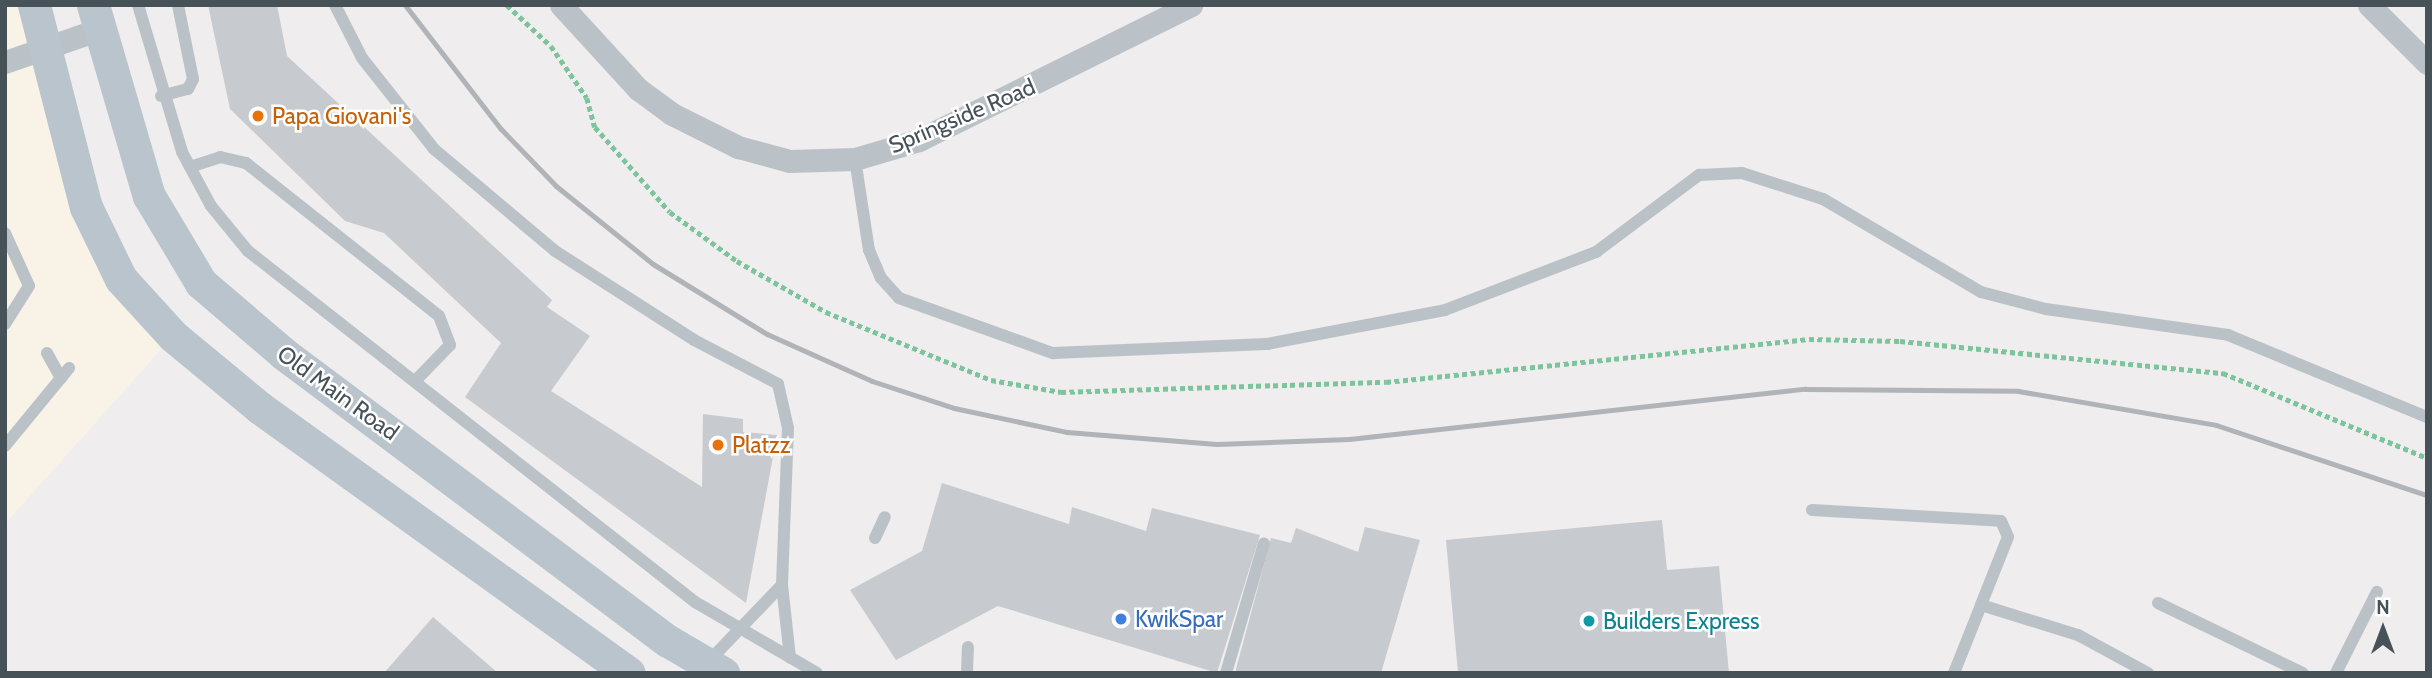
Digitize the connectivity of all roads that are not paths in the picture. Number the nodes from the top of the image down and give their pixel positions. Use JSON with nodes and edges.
{"nodes":[{"id":1,"x":34,"y":5,"type":"edge"},
{"id":2,"x":138,"y":5,"type":"edge"},
{"id":3,"x":178,"y":5,"type":"edge"},
{"id":4,"x":335,"y":5,"type":"edge"},
{"id":5,"x":561,"y":5,"type":"edge"},
{"id":6,"x":1191,"y":5,"type":"edge"},
{"id":7,"x":2369,"y":5,"type":"edge"},
{"id":8,"x":97,"y":17,"type":"edge"},
{"id":9,"x":43,"y":52,"type":"junction"},
{"id":10,"x":5,"y":62,"type":"edge"},
{"id":11,"x":2427,"y":63,"type":"edge"},
{"id":12,"x":161,"y":96,"type":"junction"},
{"id":13,"x":855,"y":159,"type":"junction"},
{"id":14,"x":190,"y":167,"type":"junction"},
{"id":15,"x":5,"y":233,"type":"edge"},
{"id":16,"x":5,"y":324,"type":"edge"},
{"id":17,"x":47,"y":353,"type":"dead end"},
{"id":18,"x":417,"y":379,"type":"junction"},
{"id":19,"x":2427,"y":417,"type":"edge"},
{"id":20,"x":5,"y":446,"type":"edge"},
{"id":21,"x":1812,"y":510,"type":"dead end"},
{"id":22,"x":885,"y":517,"type":"dead end"},
{"id":23,"x":875,"y":538,"type":"dead end"},
{"id":24,"x":1264,"y":543,"type":"dead end"},
{"id":25,"x":782,"y":585,"type":"junction"},
{"id":26,"x":2377,"y":592,"type":"dead end"},
{"id":27,"x":2158,"y":603,"type":"dead end"},
{"id":28,"x":1981,"y":605,"type":"junction"},
{"id":29,"x":740,"y":629,"type":"junction"},
{"id":30,"x":968,"y":647,"type":"dead end"},
{"id":31,"x":790,"y":658,"type":"junction"},
{"id":32,"x":710,"y":670,"type":"edge"},
{"id":33,"x":629,"y":673,"type":"edge"},
{"id":34,"x":817,"y":673,"type":"edge"},
{"id":35,"x":967,"y":673,"type":"edge"},
{"id":36,"x":1226,"y":673,"type":"edge"},
{"id":37,"x":1954,"y":673,"type":"edge"},
{"id":38,"x":2148,"y":673,"type":"edge"},
{"id":39,"x":2303,"y":673,"type":"edge"},
{"id":40,"x":2336,"y":673,"type":"edge"}],
"edges":[{"from":1,"to":9,"type":"main road"},
{"from":2,"to":12,"type":"lane"},
{"from":3,"to":12,"type":"lane"},
{"from":4,"to":25,"type":"lane"},
{"from":5,"to":13,"type":"street","name":"Springside Road"},
{"from":6,"to":13,"type":"street","name":"Springside Road"},
{"from":7,"to":11,"type":"street"},
{"from":8,"to":9,"type":"street"},
{"from":8,"to":32,"type":"main road","name":"Old Main Road"},
{"from":9,"to":10,"type":"street"},
{"from":9,"to":33,"type":"main road"},
{"from":12,"to":14,"type":"lane"},
{"from":13,"to":19,"type":"lane"},
{"from":14,"to":18,"type":"lane"},
{"from":14,"to":18,"type":"lane"},
{"from":15,"to":16,"type":"lane"},
{"from":17,"to":20,"type":"lane"},
{"from":18,"to":29,"type":"lane"},
{"from":21,"to":28,"type":"lane"},
{"from":22,"to":23,"type":"lane"},
{"from":24,"to":36,"type":"lane"},
{"from":25,"to":29,"type":"lane"},
{"from":25,"to":31,"type":"lane"},
{"from":26,"to":40,"type":"lane"},
{"from":27,"to":39,"type":"lane"},
{"from":28,"to":37,"type":"lane"},
{"from":28,"to":38,"type":"lane"},
{"from":29,"to":31,"type":"lane"},
{"from":29,"to":32,"type":"lane"},
{"from":30,"to":35,"type":"lane"},
{"from":31,"to":34,"type":"lane"}]}
